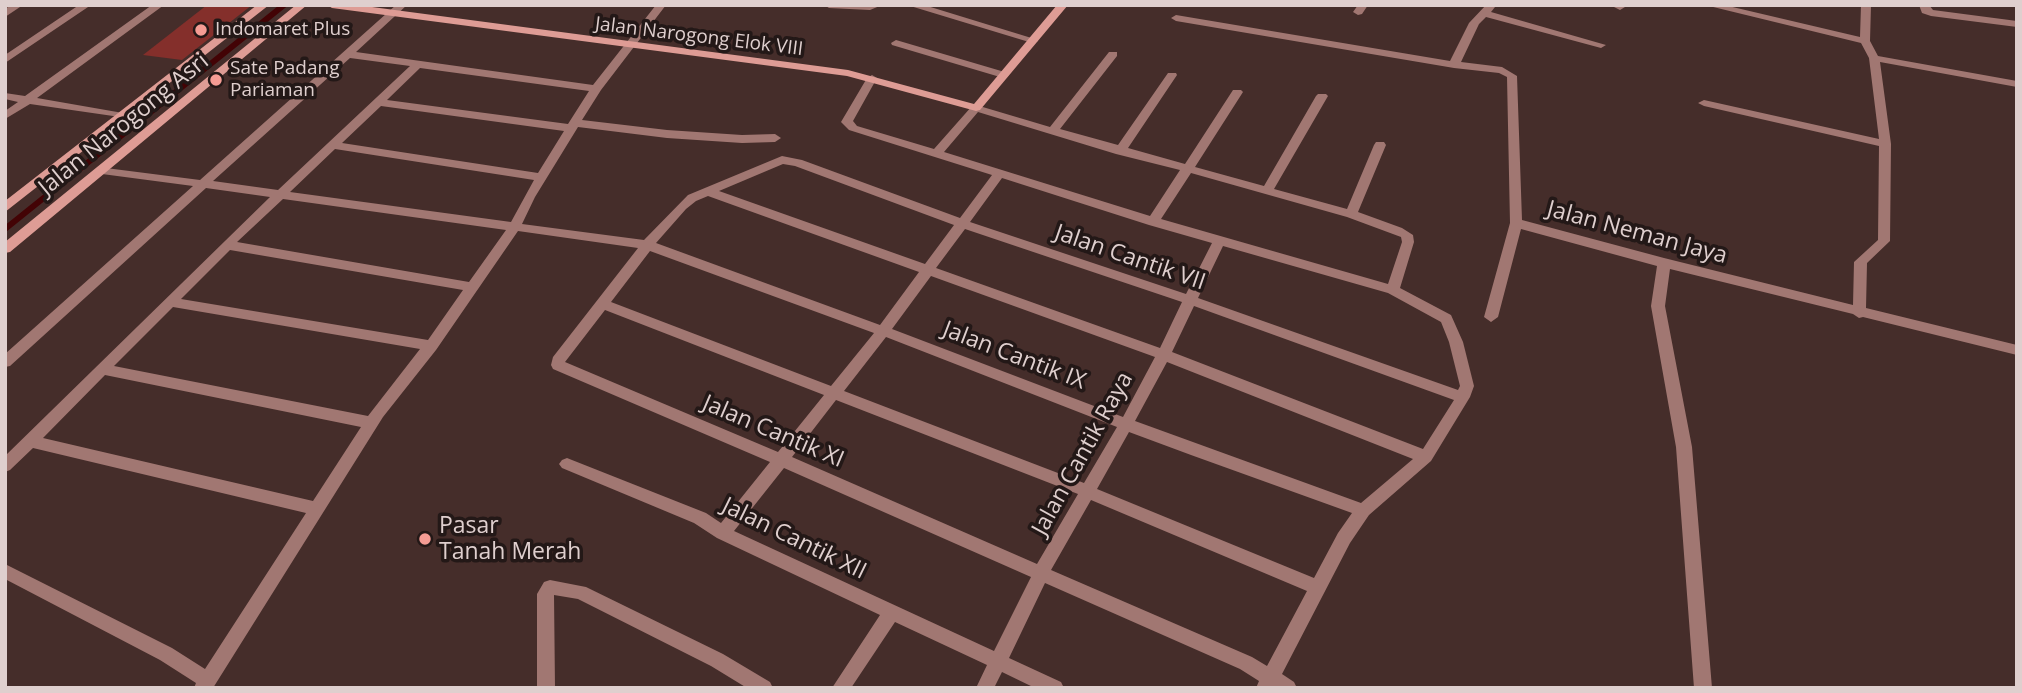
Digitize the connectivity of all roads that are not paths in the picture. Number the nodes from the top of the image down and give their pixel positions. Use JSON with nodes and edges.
{"nodes":[{"id":1,"x":86,"y":5,"type":"edge"},
{"id":2,"x":159,"y":5,"type":"edge"},
{"id":3,"x":264,"y":5,"type":"edge"},
{"id":4,"x":302,"y":5,"type":"edge"},
{"id":5,"x":332,"y":5,"type":"edge"},
{"id":6,"x":661,"y":5,"type":"edge"},
{"id":7,"x":829,"y":5,"type":"edge"},
{"id":8,"x":912,"y":5,"type":"edge"},
{"id":9,"x":1710,"y":5,"type":"edge"},
{"id":10,"x":1866,"y":5,"type":"edge"},
{"id":11,"x":1924,"y":5,"type":"edge"},
{"id":12,"x":874,"y":6,"type":"edge"},
{"id":13,"x":1058,"y":6,"type":"edge"},
{"id":14,"x":1726,"y":7,"type":"edge"},
{"id":15,"x":397,"y":9,"type":"edge"},
{"id":16,"x":1488,"y":9,"type":"edge"},
{"id":17,"x":1965,"y":11,"type":"dead end"},
{"id":18,"x":1176,"y":18,"type":"dead end"},
{"id":19,"x":2017,"y":19,"type":"edge"},
{"id":20,"x":2017,"y":24,"type":"edge"},
{"id":21,"x":1033,"y":40,"type":"junction"},
{"id":22,"x":1865,"y":41,"type":"junction"},
{"id":23,"x":896,"y":43,"type":"dead end"},
{"id":24,"x":1601,"y":45,"type":"dead end"},
{"id":25,"x":628,"y":46,"type":"junction"},
{"id":26,"x":346,"y":54,"type":"junction"},
{"id":27,"x":1113,"y":54,"type":"dead end"},
{"id":28,"x":1874,"y":58,"type":"junction"},
{"id":29,"x":5,"y":60,"type":"edge"},
{"id":30,"x":418,"y":64,"type":"junction"},
{"id":31,"x":1454,"y":65,"type":"junction"},
{"id":32,"x":1003,"y":75,"type":"junction"},
{"id":33,"x":1172,"y":75,"type":"dead end"},
{"id":34,"x":872,"y":78,"type":"junction"},
{"id":35,"x":2017,"y":84,"type":"edge"},
{"id":36,"x":596,"y":89,"type":"junction"},
{"id":37,"x":1237,"y":92,"type":"dead end"},
{"id":38,"x":5,"y":96,"type":"edge"},
{"id":39,"x":1322,"y":96,"type":"dead end"},
{"id":40,"x":28,"y":100,"type":"junction"},
{"id":41,"x":378,"y":102,"type":"junction"},
{"id":42,"x":1704,"y":103,"type":"dead end"},
{"id":43,"x":976,"y":108,"type":"junction"},
{"id":44,"x":5,"y":116,"type":"edge"},
{"id":45,"x":123,"y":116,"type":"junction"},
{"id":46,"x":574,"y":125,"type":"junction"},
{"id":47,"x":1053,"y":131,"type":"junction"},
{"id":48,"x":775,"y":138,"type":"dead end"},
{"id":49,"x":1885,"y":144,"type":"junction"},
{"id":50,"x":333,"y":145,"type":"junction"},
{"id":51,"x":1380,"y":145,"type":"dead end"},
{"id":52,"x":1120,"y":151,"type":"junction"},
{"id":53,"x":935,"y":155,"type":"junction"},
{"id":54,"x":1189,"y":168,"type":"junction"},
{"id":55,"x":102,"y":170,"type":"junction"},
{"id":56,"x":999,"y":174,"type":"junction"},
{"id":57,"x":541,"y":177,"type":"junction"},
{"id":58,"x":204,"y":184,"type":"junction"},
{"id":59,"x":707,"y":191,"type":"junction"},
{"id":60,"x":1267,"y":191,"type":"junction"},
{"id":61,"x":279,"y":195,"type":"junction"},
{"id":62,"x":5,"y":208,"type":"edge"},
{"id":63,"x":1352,"y":215,"type":"junction"},
{"id":64,"x":1153,"y":222,"type":"junction"},
{"id":65,"x":1516,"y":223,"type":"junction"},
{"id":66,"x":963,"y":224,"type":"junction"},
{"id":67,"x":515,"y":226,"type":"junction"},
{"id":68,"x":1219,"y":241,"type":"junction"},
{"id":69,"x":227,"y":245,"type":"junction"},
{"id":70,"x":647,"y":245,"type":"junction"},
{"id":71,"x":5,"y":249,"type":"edge"},
{"id":72,"x":1664,"y":263,"type":"junction"},
{"id":73,"x":928,"y":269,"type":"junction"},
{"id":74,"x":470,"y":287,"type":"junction"},
{"id":75,"x":1393,"y":290,"type":"junction"},
{"id":76,"x":1190,"y":300,"type":"junction"},
{"id":77,"x":169,"y":302,"type":"junction"},
{"id":78,"x":603,"y":303,"type":"junction"},
{"id":79,"x":1859,"y":313,"type":"junction"},
{"id":80,"x":1491,"y":317,"type":"dead end"},
{"id":81,"x":883,"y":331,"type":"junction"},
{"id":82,"x":431,"y":346,"type":"junction"},
{"id":83,"x":2017,"y":350,"type":"edge"},
{"id":84,"x":1162,"y":354,"type":"junction"},
{"id":85,"x":5,"y":362,"type":"edge"},
{"id":86,"x":103,"y":369,"type":"junction"},
{"id":87,"x":833,"y":393,"type":"junction"},
{"id":88,"x":1463,"y":397,"type":"junction"},
{"id":89,"x":372,"y":423,"type":"junction"},
{"id":90,"x":1128,"y":424,"type":"junction"},
{"id":91,"x":31,"y":441,"type":"junction"},
{"id":92,"x":1426,"y":457,"type":"junction"},
{"id":93,"x":782,"y":460,"type":"junction"},
{"id":94,"x":567,"y":464,"type":"dead end"},
{"id":95,"x":5,"y":466,"type":"edge"},
{"id":96,"x":1088,"y":492,"type":"junction"},
{"id":97,"x":318,"y":509,"type":"junction"},
{"id":98,"x":1363,"y":510,"type":"junction"},
{"id":99,"x":723,"y":533,"type":"junction"},
{"id":100,"x":5,"y":572,"type":"edge"},
{"id":101,"x":1041,"y":573,"type":"junction"},
{"id":102,"x":1319,"y":588,"type":"junction"},
{"id":103,"x":892,"y":612,"type":"junction"},
{"id":104,"x":999,"y":661,"type":"junction"},
{"id":105,"x":1268,"y":682,"type":"edge"},
{"id":106,"x":206,"y":684,"type":"edge"},
{"id":107,"x":546,"y":688,"type":"edge"},
{"id":108,"x":764,"y":688,"type":"edge"},
{"id":109,"x":841,"y":688,"type":"edge"},
{"id":110,"x":985,"y":688,"type":"edge"},
{"id":111,"x":1055,"y":688,"type":"edge"},
{"id":112,"x":1288,"y":688,"type":"edge"},
{"id":113,"x":1703,"y":688,"type":"edge"}],
"edges":[{"from":1,"to":29,"type":"street"},
{"from":2,"to":40,"type":"street"},
{"from":3,"to":45,"type":"street","name":"Jalan Narogong Asri"},
{"from":4,"to":55,"type":"street","name":"Jalan Narogong Asri"},
{"from":5,"to":15,"type":"street","name":"Jalan Narogong Elok VIII"},
{"from":6,"to":25,"type":"street"},
{"from":7,"to":12,"type":"street"},
{"from":8,"to":21,"type":"street"},
{"from":9,"to":14,"type":"street"},
{"from":10,"to":22,"type":"street"},
{"from":11,"to":20,"type":"street"},
{"from":13,"to":21,"type":"street"},
{"from":14,"to":22,"type":"street"},
{"from":15,"to":25,"type":"street","name":"Jalan Narogong Elok VIII"},
{"from":15,"to":26,"type":"street"},
{"from":16,"to":24,"type":"street"},
{"from":16,"to":31,"type":"street"},
{"from":17,"to":19,"type":"street"},
{"from":18,"to":31,"type":"street","name":"Jalan Neman Jaya"},
{"from":21,"to":32,"type":"street"},
{"from":22,"to":28,"type":"street"},
{"from":23,"to":32,"type":"street"},
{"from":25,"to":34,"type":"street","name":"Jalan Narogong Elok VIII"},
{"from":25,"to":36,"type":"street"},
{"from":26,"to":30,"type":"street"},
{"from":26,"to":58,"type":"street"},
{"from":27,"to":47,"type":"street"},
{"from":28,"to":35,"type":"street"},
{"from":28,"to":49,"type":"street"},
{"from":30,"to":36,"type":"street"},
{"from":30,"to":41,"type":"street"},
{"from":31,"to":65,"type":"street","name":"Jalan Neman Jaya"},
{"from":32,"to":43,"type":"street"},
{"from":33,"to":52,"type":"street"},
{"from":34,"to":43,"type":"street","name":"Jalan Narogong Elok VIII"},
{"from":34,"to":53,"type":"street"},
{"from":36,"to":46,"type":"street"},
{"from":37,"to":54,"type":"street"},
{"from":38,"to":40,"type":"street"},
{"from":39,"to":60,"type":"street"},
{"from":40,"to":44,"type":"street"},
{"from":40,"to":45,"type":"street"},
{"from":41,"to":46,"type":"street"},
{"from":41,"to":50,"type":"street"},
{"from":42,"to":49,"type":"street"},
{"from":43,"to":47,"type":"street"},
{"from":43,"to":53,"type":"street"},
{"from":45,"to":62,"type":"street","name":"Jalan Narogong Asri"},
{"from":46,"to":48,"type":"street"},
{"from":46,"to":57,"type":"street"},
{"from":47,"to":52,"type":"street"},
{"from":49,"to":79,"type":"street"},
{"from":50,"to":57,"type":"street"},
{"from":50,"to":61,"type":"street"},
{"from":51,"to":63,"type":"street"},
{"from":52,"to":54,"type":"street"},
{"from":53,"to":56,"type":"street"},
{"from":54,"to":60,"type":"street"},
{"from":54,"to":64,"type":"street"},
{"from":55,"to":58,"type":"street","name":"Jalan Cantik IX"},
{"from":55,"to":71,"type":"street","name":"Jalan Narogong Asri"},
{"from":56,"to":64,"type":"street"},
{"from":56,"to":66,"type":"street"},
{"from":57,"to":67,"type":"street"},
{"from":58,"to":61,"type":"street","name":"Jalan Cantik IX"},
{"from":58,"to":85,"type":"street"},
{"from":59,"to":66,"type":"street","name":"Jalan Cantik VII"},
{"from":59,"to":70,"type":"street"},
{"from":59,"to":73,"type":"street"},
{"from":60,"to":63,"type":"street"},
{"from":61,"to":67,"type":"street","name":"Jalan Cantik IX"},
{"from":61,"to":69,"type":"street"},
{"from":63,"to":75,"type":"street"},
{"from":64,"to":68,"type":"street"},
{"from":65,"to":72,"type":"street","name":"Jalan Neman Jaya"},
{"from":65,"to":80,"type":"street"},
{"from":66,"to":73,"type":"street"},
{"from":66,"to":76,"type":"street","name":"Jalan Cantik VII"},
{"from":67,"to":70,"type":"street","name":"Jalan Cantik IX"},
{"from":67,"to":74,"type":"street"},
{"from":68,"to":75,"type":"street"},
{"from":68,"to":76,"type":"street","name":"Jalan Cantik Raya"},
{"from":69,"to":74,"type":"street"},
{"from":69,"to":77,"type":"street"},
{"from":70,"to":78,"type":"street"},
{"from":70,"to":81,"type":"street","name":"Jalan Cantik IX"},
{"from":72,"to":79,"type":"street","name":"Jalan Neman Jaya"},
{"from":72,"to":113,"type":"street"},
{"from":73,"to":81,"type":"street"},
{"from":73,"to":84,"type":"street"},
{"from":74,"to":82,"type":"street"},
{"from":75,"to":88,"type":"street"},
{"from":76,"to":84,"type":"street","name":"Jalan Cantik Raya"},
{"from":76,"to":88,"type":"street","name":"Jalan Cantik VII"},
{"from":77,"to":82,"type":"street"},
{"from":77,"to":86,"type":"street"},
{"from":78,"to":87,"type":"street"},
{"from":78,"to":93,"type":"street","name":"Jalan Cantik XI"},
{"from":79,"to":83,"type":"street","name":"Jalan Neman Jaya"},
{"from":81,"to":87,"type":"street"},
{"from":81,"to":90,"type":"street","name":"Jalan Cantik IX"},
{"from":82,"to":89,"type":"street"},
{"from":84,"to":90,"type":"street","name":"Jalan Cantik Raya"},
{"from":84,"to":92,"type":"street"},
{"from":86,"to":89,"type":"street"},
{"from":86,"to":91,"type":"street"},
{"from":87,"to":93,"type":"street"},
{"from":87,"to":96,"type":"street"},
{"from":88,"to":92,"type":"street"},
{"from":89,"to":97,"type":"street"},
{"from":90,"to":96,"type":"street","name":"Jalan Cantik Raya"},
{"from":90,"to":98,"type":"street","name":"Jalan Cantik IX"},
{"from":91,"to":95,"type":"street"},
{"from":91,"to":97,"type":"street"},
{"from":92,"to":98,"type":"street"},
{"from":93,"to":99,"type":"street"},
{"from":93,"to":101,"type":"street","name":"Jalan Cantik XI"},
{"from":94,"to":99,"type":"street","name":"Jalan Cantik XII"},
{"from":96,"to":101,"type":"street","name":"Jalan Cantik Raya"},
{"from":96,"to":102,"type":"street"},
{"from":97,"to":106,"type":"street"},
{"from":98,"to":102,"type":"street"},
{"from":99,"to":103,"type":"street","name":"Jalan Cantik XII"},
{"from":100,"to":106,"type":"street"},
{"from":101,"to":104,"type":"street","name":"Jalan Cantik Raya"},
{"from":101,"to":105,"type":"street","name":"Jalan Cantik XI"},
{"from":102,"to":105,"type":"street"},
{"from":103,"to":104,"type":"street","name":"Jalan Cantik XII"},
{"from":103,"to":109,"type":"street"},
{"from":104,"to":110,"type":"street","name":"Jalan Cantik Raya"},
{"from":104,"to":111,"type":"street","name":"Jalan Cantik XII"},
{"from":105,"to":112,"type":"street","name":"Jalan Cantik XI"},
{"from":107,"to":108,"type":"street"}]}
